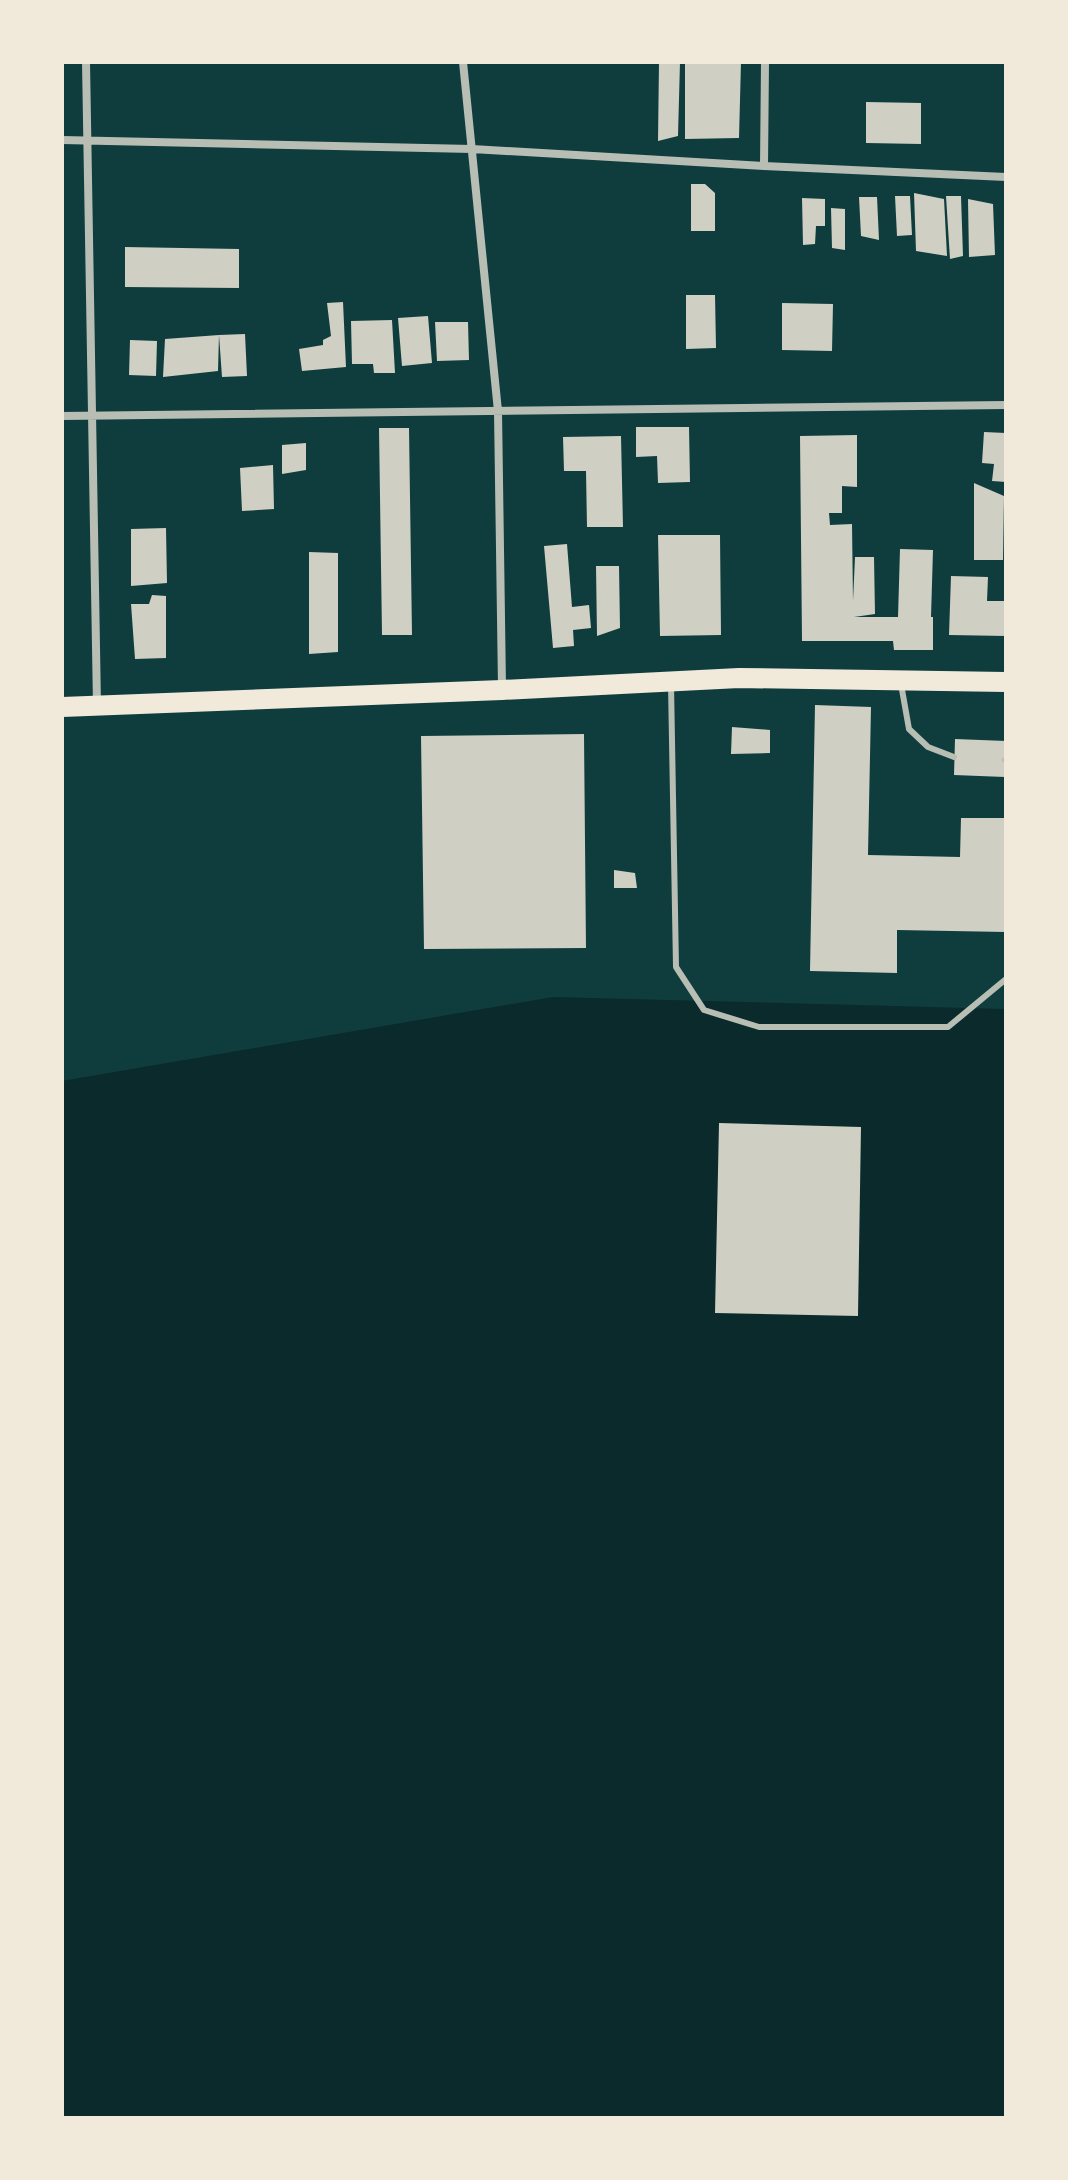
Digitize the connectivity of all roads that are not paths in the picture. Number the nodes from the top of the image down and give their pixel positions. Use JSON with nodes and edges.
{"nodes":[{"id":1,"x":86,"y":62,"type":"edge"},
{"id":2,"x":463,"y":62,"type":"edge"},
{"id":3,"x":765,"y":62,"type":"edge"},
{"id":4,"x":87,"y":139,"type":"junction"},
{"id":5,"x":62,"y":140,"type":"edge"},
{"id":6,"x":472,"y":149,"type":"junction"},
{"id":7,"x":764,"y":166,"type":"junction"},
{"id":8,"x":1006,"y":177,"type":"edge"},
{"id":9,"x":1006,"y":405,"type":"edge"},
{"id":10,"x":498,"y":411,"type":"junction"},
{"id":11,"x":62,"y":416,"type":"edge"},
{"id":12,"x":92,"y":416,"type":"junction"},
{"id":13,"x":900,"y":680,"type":"junction"},
{"id":14,"x":671,"y":681,"type":"junction"},
{"id":15,"x":1006,"y":682,"type":"edge"},
{"id":16,"x":502,"y":690,"type":"junction"},
{"id":17,"x":97,"y":705,"type":"junction"},
{"id":18,"x":62,"y":707,"type":"edge"},
{"id":19,"x":954,"y":757,"type":"dead end"},
{"id":20,"x":1006,"y":979,"type":"edge"}],
"edges":[{"from":1,"to":4,"type":"street"},
{"from":2,"to":6,"type":"street"},
{"from":3,"to":7,"type":"street"},
{"from":4,"to":5,"type":"street"},
{"from":4,"to":6,"type":"street"},
{"from":4,"to":12,"type":"street"},
{"from":6,"to":7,"type":"street"},
{"from":6,"to":10,"type":"street"},
{"from":7,"to":8,"type":"street"},
{"from":9,"to":10,"type":"street"},
{"from":10,"to":12,"type":"street"},
{"from":10,"to":16,"type":"street"},
{"from":11,"to":12,"type":"street"},
{"from":12,"to":17,"type":"street"},
{"from":13,"to":14,"type":"main road"},
{"from":13,"to":15,"type":"main road"},
{"from":13,"to":19,"type":"lane"},
{"from":14,"to":16,"type":"main road"},
{"from":14,"to":20,"type":"lane"},
{"from":16,"to":17,"type":"main road"},
{"from":17,"to":18,"type":"main road"}]}
